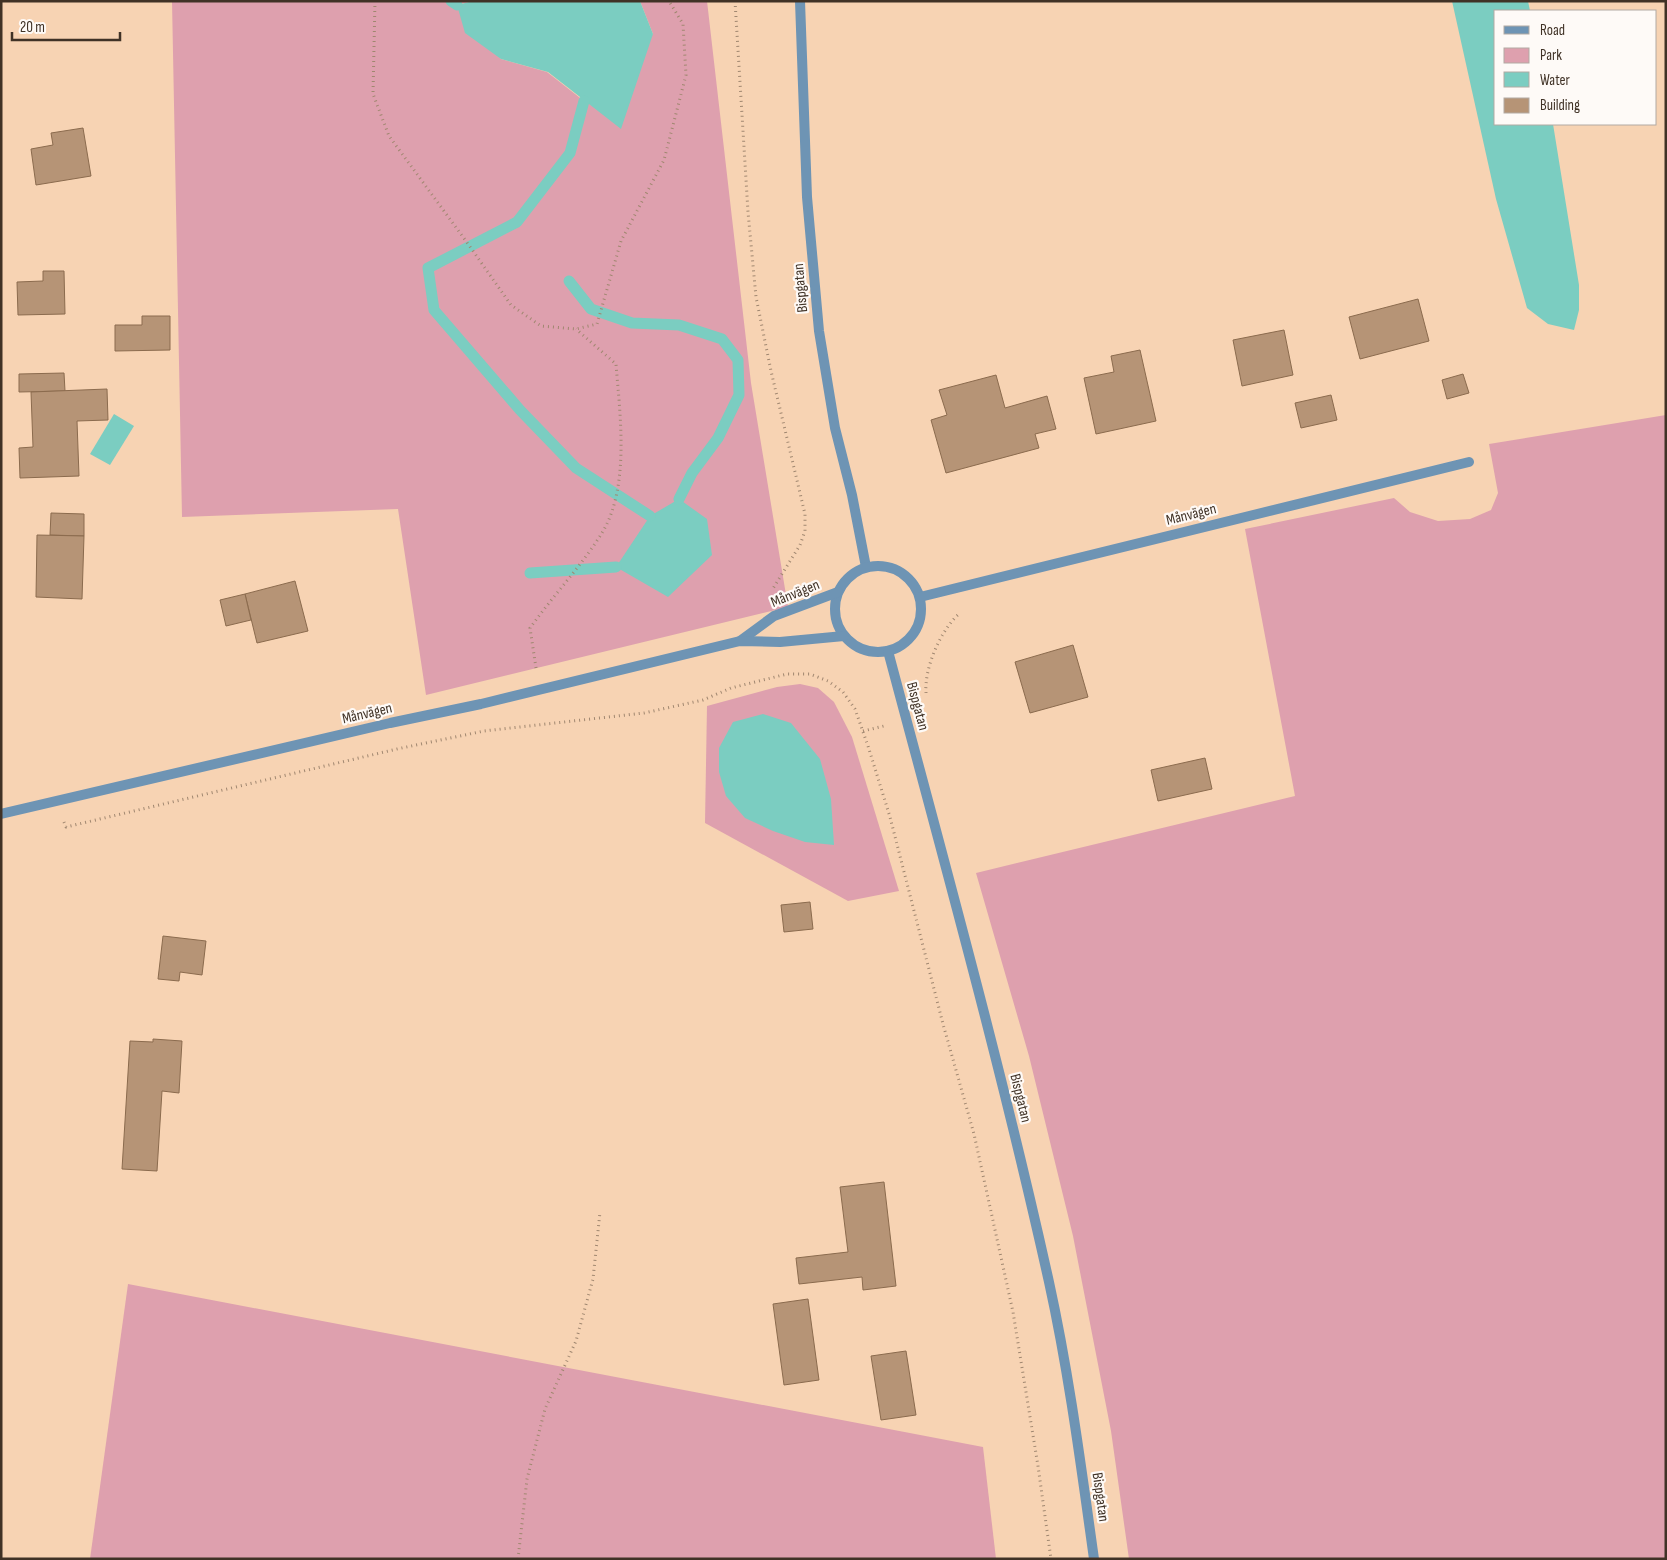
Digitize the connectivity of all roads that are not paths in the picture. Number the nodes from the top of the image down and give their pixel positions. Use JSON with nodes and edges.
{"nodes":[{"id":1,"x":800,"y":1,"type":"edge"},
{"id":2,"x":1470,"y":462,"type":"dead end"},
{"id":3,"x":866,"y":567,"type":"junction"},
{"id":4,"x":838,"y":592,"type":"junction"},
{"id":5,"x":920,"y":597,"type":"junction"},
{"id":6,"x":844,"y":636,"type":"junction"},
{"id":7,"x":740,"y":641,"type":"junction"},
{"id":8,"x":888,"y":652,"type":"junction"},
{"id":9,"x":1,"y":814,"type":"edge"},
{"id":10,"x":1094,"y":1559,"type":"edge"}],
"edges":[{"from":1,"to":3,"type":"street","name":"Bispgatan"},
{"from":2,"to":5,"type":"street","name":"Månvägen"},
{"from":3,"to":4,"type":"street"},
{"from":3,"to":5,"type":"street"},
{"from":4,"to":6,"type":"street"},
{"from":4,"to":7,"type":"street","name":"Månvägen"},
{"from":5,"to":8,"type":"street"},
{"from":6,"to":7,"type":"street","name":"Månvägen"},
{"from":6,"to":8,"type":"street"},
{"from":7,"to":9,"type":"street","name":"Månvägen"},
{"from":8,"to":10,"type":"street","name":"Bispgatan"}]}
